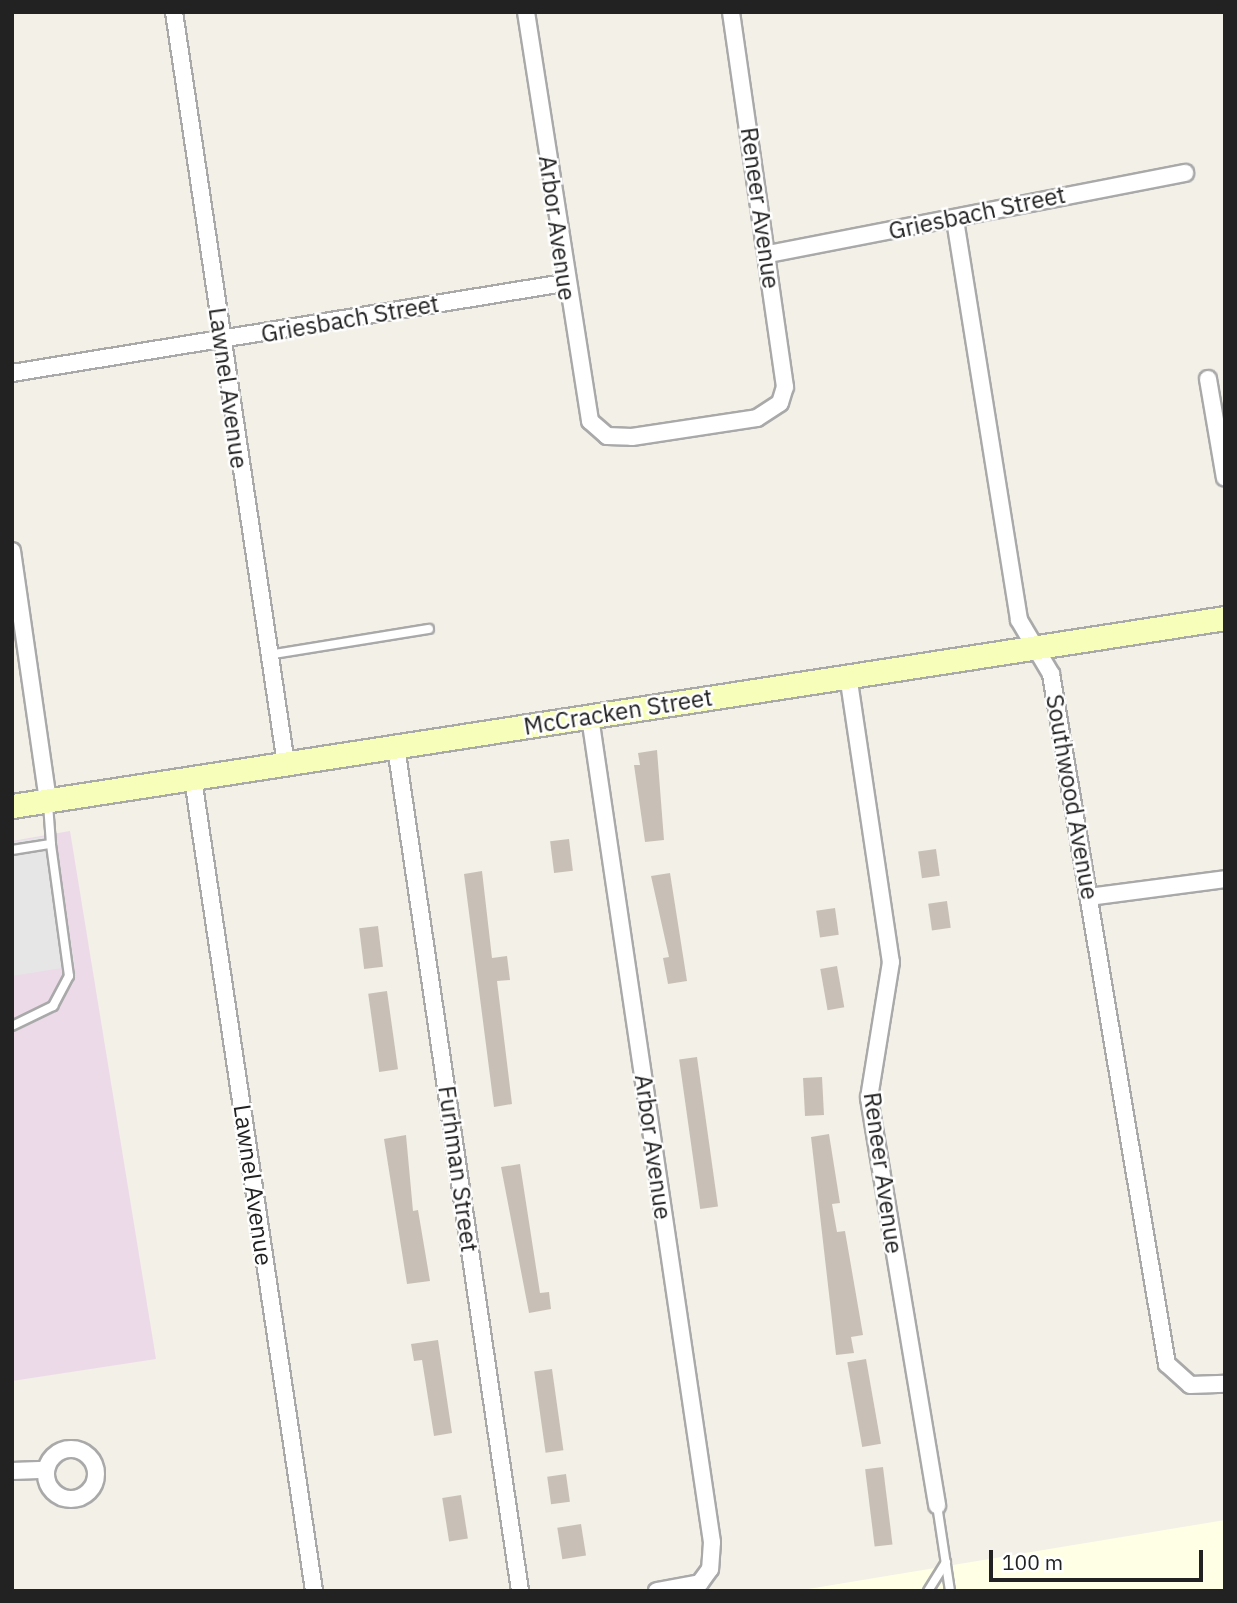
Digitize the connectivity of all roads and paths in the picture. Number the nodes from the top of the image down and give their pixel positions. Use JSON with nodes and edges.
{"nodes":[{"id":1,"x":174,"y":12,"type":"edge"},
{"id":2,"x":526,"y":12,"type":"edge"},
{"id":3,"x":732,"y":12,"type":"edge"},
{"id":4,"x":1185,"y":173,"type":"dead end"},
{"id":5,"x":955,"y":220,"type":"junction"},
{"id":6,"x":768,"y":254,"type":"junction"},
{"id":7,"x":564,"y":283,"type":"junction"},
{"id":8,"x":221,"y":340,"type":"junction"},
{"id":9,"x":12,"y":373,"type":"edge"},
{"id":10,"x":1208,"y":379,"type":"dead end"},
{"id":11,"x":607,"y":436,"type":"joint"},
{"id":12,"x":1225,"y":478,"type":"edge"},
{"id":13,"x":12,"y":551,"type":"edge"},
{"id":14,"x":1225,"y":618,"type":"edge"},
{"id":15,"x":429,"y":629,"type":"dead end"},
{"id":16,"x":1036,"y":647,"type":"junction"},
{"id":17,"x":268,"y":655,"type":"junction"},
{"id":18,"x":848,"y":676,"type":"junction"},
{"id":19,"x":590,"y":717,"type":"junction"},
{"id":20,"x":396,"y":747,"type":"junction"},
{"id":21,"x":286,"y":764,"type":"junction"},
{"id":22,"x":193,"y":779,"type":"junction"},
{"id":23,"x":48,"y":801,"type":"junction"},
{"id":24,"x":12,"y":806,"type":"edge"},
{"id":25,"x":51,"y":844,"type":"junction"},
{"id":26,"x":12,"y":850,"type":"edge"},
{"id":27,"x":1225,"y":878,"type":"edge"},
{"id":28,"x":1089,"y":897,"type":"junction"},
{"id":29,"x":12,"y":1026,"type":"edge"},
{"id":30,"x":1225,"y":1384,"type":"edge"},
{"id":31,"x":46,"y":1470,"type":"dead end"},
{"id":32,"x":12,"y":1471,"type":"edge"},
{"id":33,"x":937,"y":1505,"type":"joint"},
{"id":34,"x":946,"y":1562,"type":"junction"},
{"id":35,"x":314,"y":1591,"type":"edge"},
{"id":36,"x":520,"y":1591,"type":"edge"},
{"id":37,"x":657,"y":1591,"type":"edge"},
{"id":38,"x":928,"y":1591,"type":"edge"},
{"id":39,"x":950,"y":1591,"type":"edge"}],
"edges":[{"from":1,"to":8,"type":"street","name":"Lawnel Avenue"},
{"from":2,"to":7,"type":"street","name":"Arbor Avenue"},
{"from":3,"to":6,"type":"street","name":"Reneer Avenue"},
{"from":4,"to":5,"type":"street","name":"Griesbach Street"},
{"from":5,"to":6,"type":"street","name":"Griesbach Street"},
{"from":5,"to":16,"type":"street","name":"Southwood Avenue"},
{"from":6,"to":11,"type":"street","name":"Reneer Avenue"},
{"from":7,"to":8,"type":"street","name":"Griesbach Street"},
{"from":7,"to":11,"type":"street","name":"Arbor Avenue"},
{"from":8,"to":9,"type":"street","name":"Griesbach Street"},
{"from":8,"to":17,"type":"street","name":"Lawnel Avenue"},
{"from":10,"to":12,"type":"street"},
{"from":13,"to":23,"type":"street"},
{"from":14,"to":16,"type":"street","name":"McCracken Street"},
{"from":15,"to":17,"type":"lane"},
{"from":16,"to":18,"type":"street","name":"McCracken Street"},
{"from":16,"to":28,"type":"street","name":"Southwood Avenue"},
{"from":17,"to":21,"type":"street","name":"Lawnel Avenue"},
{"from":18,"to":19,"type":"street","name":"McCracken Street"},
{"from":18,"to":33,"type":"street","name":"Reneer Avenue"},
{"from":19,"to":20,"type":"street","name":"McCracken Street"},
{"from":19,"to":37,"type":"street","name":"Arbor Avenue"},
{"from":20,"to":21,"type":"street","name":"McCracken Street"},
{"from":20,"to":36,"type":"street","name":"Furhman Street"},
{"from":21,"to":22,"type":"street","name":"McCracken Street"},
{"from":22,"to":23,"type":"street","name":"McCracken Street"},
{"from":22,"to":35,"type":"street","name":"Lawnel Avenue"},
{"from":23,"to":24,"type":"street","name":"McCracken Street"},
{"from":23,"to":25,"type":"lane"},
{"from":25,"to":26,"type":"lane"},
{"from":25,"to":29,"type":"lane"},
{"from":27,"to":28,"type":"street"},
{"from":28,"to":30,"type":"street","name":"Southwood Avenue"},
{"from":31,"to":32,"type":"street"},
{"from":33,"to":34,"type":"lane"},
{"from":34,"to":38,"type":"lane"},
{"from":34,"to":39,"type":"lane"}]}
